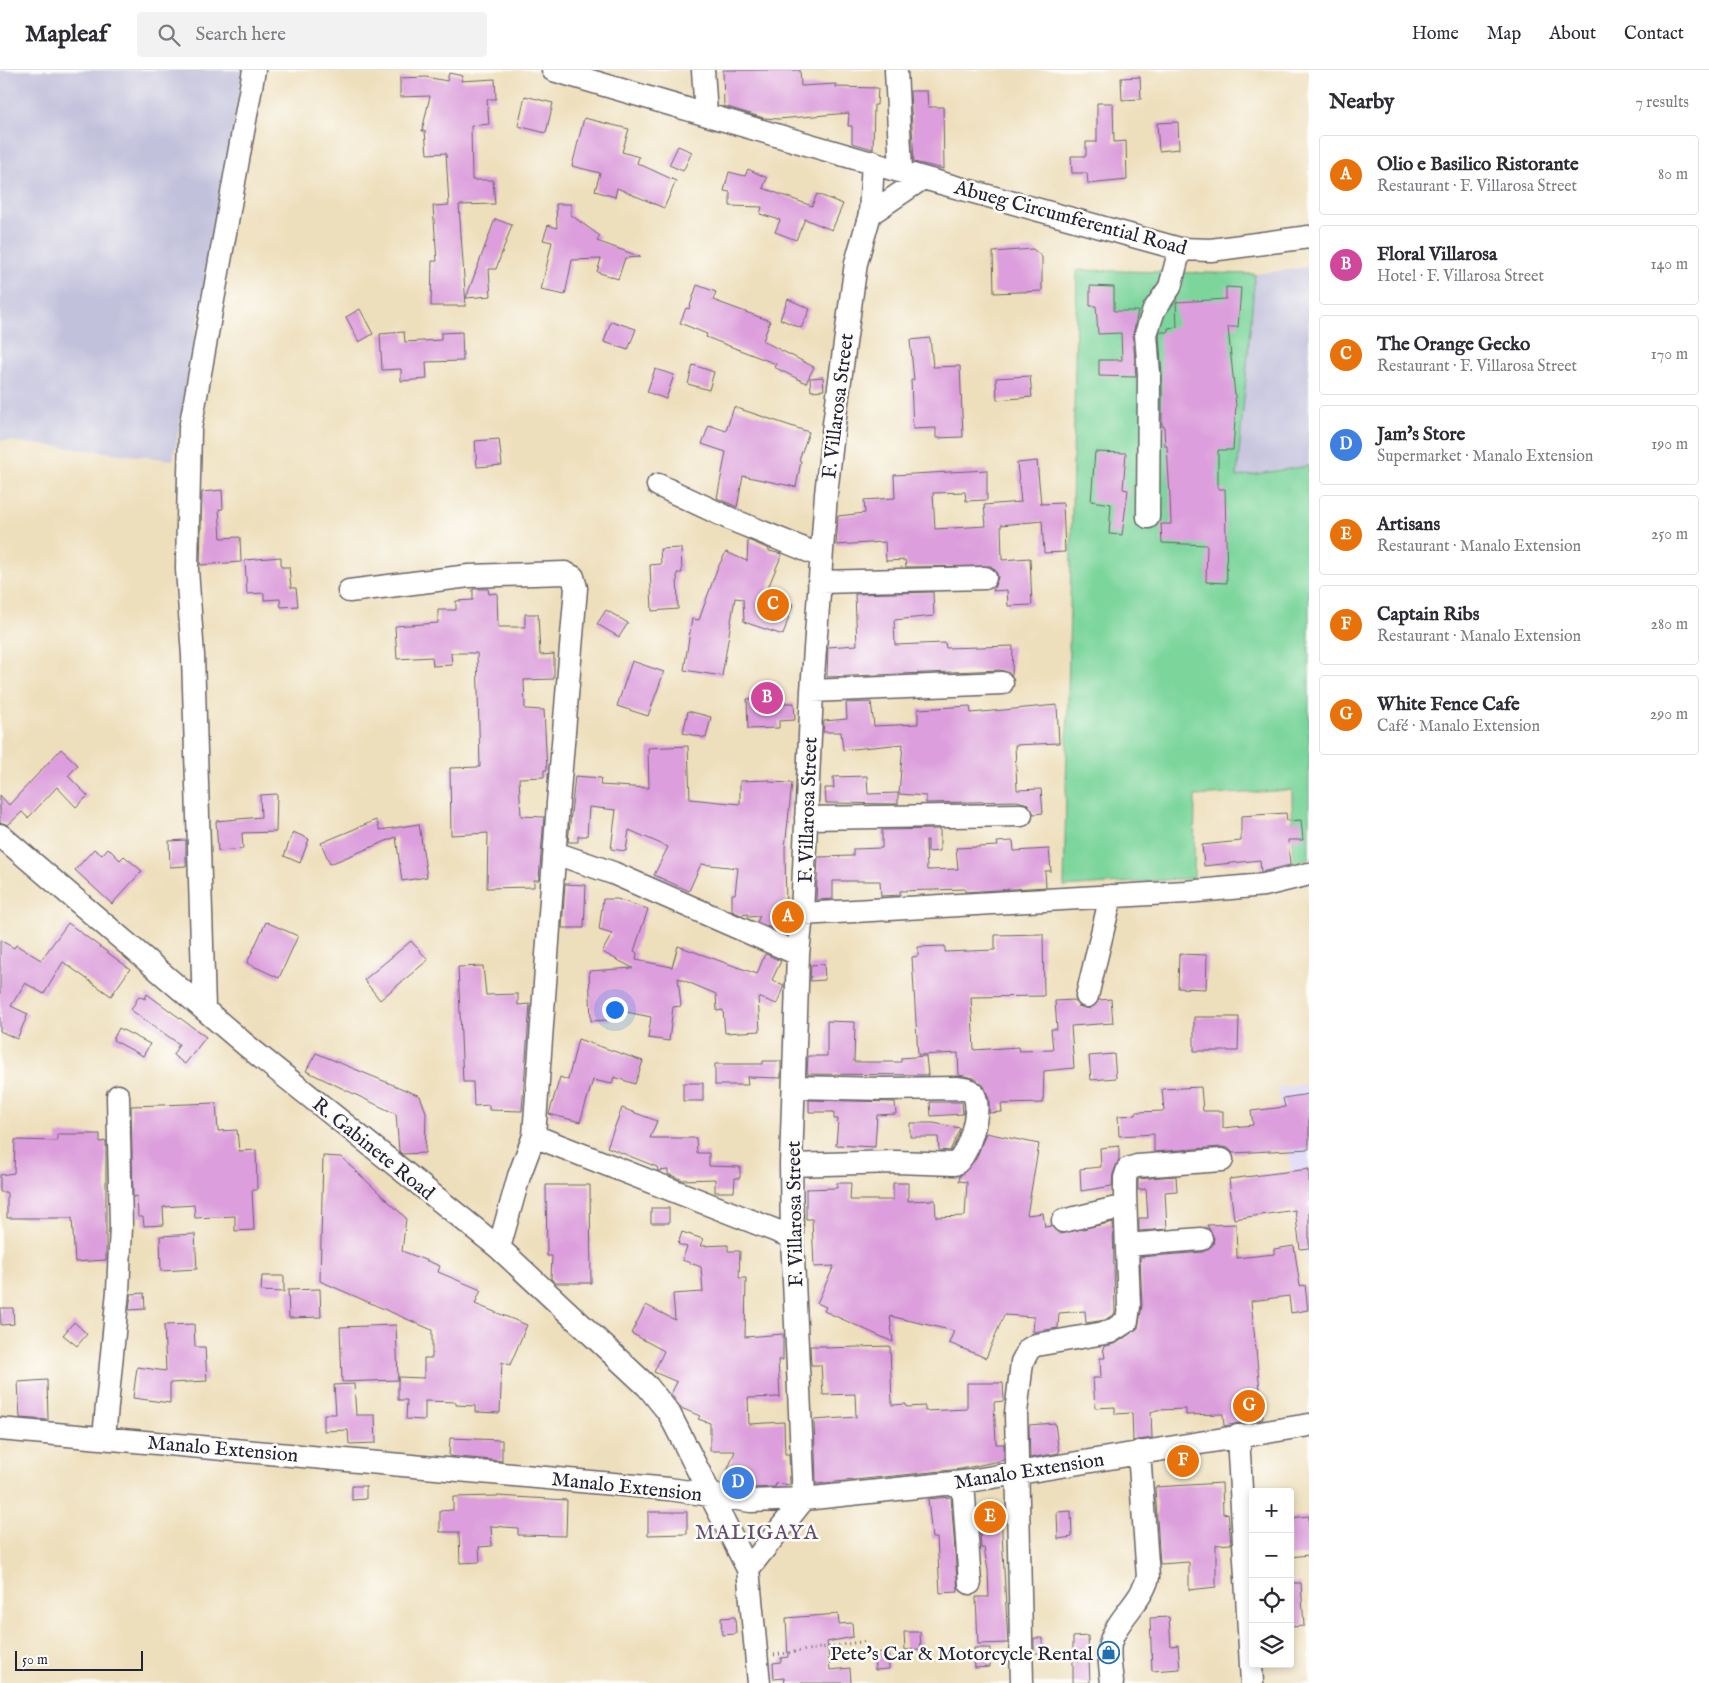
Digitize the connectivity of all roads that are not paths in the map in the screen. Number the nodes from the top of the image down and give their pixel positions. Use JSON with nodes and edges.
{"nodes":[{"id":1,"x":254,"y":70,"type":"edge"},
{"id":2,"x":553,"y":70,"type":"edge"},
{"id":3,"x":703,"y":70,"type":"edge"},
{"id":4,"x":896,"y":70,"type":"edge"},
{"id":5,"x":617,"y":79,"type":"edge"},
{"id":6,"x":706,"y":114,"type":"junction"},
{"id":7,"x":873,"y":162,"type":"junction"},
{"id":8,"x":901,"y":170,"type":"junction"},
{"id":9,"x":923,"y":178,"type":"junction"},
{"id":10,"x":870,"y":214,"type":"junction"},
{"id":11,"x":1309,"y":237,"type":"edge"},
{"id":12,"x":1180,"y":249,"type":"junction"},
{"id":13,"x":658,"y":485,"type":"dead end"},
{"id":14,"x":1148,"y":517,"type":"dead end"},
{"id":15,"x":821,"y":556,"type":"junction"},
{"id":16,"x":984,"y":578,"type":"dead end"},
{"id":17,"x":819,"y":582,"type":"junction"},
{"id":18,"x":348,"y":591,"type":"dead end"},
{"id":19,"x":1002,"y":683,"type":"dead end"},
{"id":20,"x":812,"y":691,"type":"junction"},
{"id":21,"x":1021,"y":815,"type":"dead end"},
{"id":22,"x":806,"y":818,"type":"junction"},
{"id":23,"x":0,"y":836,"type":"edge"},
{"id":24,"x":555,"y":853,"type":"junction"},
{"id":25,"x":1309,"y":874,"type":"edge"},
{"id":26,"x":1111,"y":896,"type":"junction"},
{"id":27,"x":802,"y":914,"type":"junction"},
{"id":28,"x":798,"y":954,"type":"junction"},
{"id":29,"x":1087,"y":996,"type":"dead end"},
{"id":30,"x":204,"y":1008,"type":"junction"},
{"id":31,"x":794,"y":1087,"type":"junction"},
{"id":32,"x":118,"y":1096,"type":"dead end"},
{"id":33,"x":534,"y":1136,"type":"junction"},
{"id":34,"x":1222,"y":1160,"type":"dead end"},
{"id":35,"x":791,"y":1165,"type":"junction"},
{"id":36,"x":1125,"y":1206,"type":"junction"},
{"id":37,"x":1063,"y":1221,"type":"dead end"},
{"id":38,"x":792,"y":1237,"type":"junction"},
{"id":39,"x":1201,"y":1239,"type":"dead end"},
{"id":40,"x":1127,"y":1245,"type":"junction"},
{"id":41,"x":499,"y":1248,"type":"junction"},
{"id":42,"x":1309,"y":1425,"type":"edge"},
{"id":43,"x":0,"y":1429,"type":"edge"},
{"id":44,"x":1238,"y":1436,"type":"junction"},
{"id":45,"x":104,"y":1437,"type":"junction"},
{"id":46,"x":1138,"y":1452,"type":"junction"},
{"id":47,"x":1015,"y":1473,"type":"junction"},
{"id":48,"x":963,"y":1482,"type":"junction"},
{"id":49,"x":709,"y":1494,"type":"junction"},
{"id":50,"x":804,"y":1499,"type":"junction"},
{"id":51,"x":748,"y":1569,"type":"junction"},
{"id":52,"x":970,"y":1583,"type":"dead end"},
{"id":53,"x":759,"y":1683,"type":"edge"},
{"id":54,"x":1022,"y":1683,"type":"edge"},
{"id":55,"x":1112,"y":1683,"type":"edge"},
{"id":56,"x":1252,"y":1683,"type":"edge"}],
"edges":[{"from":1,"to":30,"type":"street"},
{"from":2,"to":5,"type":"street","name":"Abueg Circumferential Road"},
{"from":3,"to":6,"type":"street"},
{"from":4,"to":8,"type":"street"},
{"from":5,"to":6,"type":"street","name":"Abueg Circumferential Road"},
{"from":6,"to":7,"type":"street","name":"Abueg Circumferential Road"},
{"from":7,"to":8,"type":"street","name":"Abueg Circumferential Road"},
{"from":7,"to":10,"type":"street","name":"F. Villarosa Street"},
{"from":8,"to":9,"type":"street","name":"Abueg Circumferential Road"},
{"from":9,"to":10,"type":"street"},
{"from":9,"to":12,"type":"street","name":"Abueg Circumferential Road"},
{"from":10,"to":15,"type":"street","name":"F. Villarosa Street"},
{"from":11,"to":12,"type":"street","name":"Abueg Circumferential Road"},
{"from":12,"to":14,"type":"street"},
{"from":13,"to":15,"type":"street"},
{"from":15,"to":17,"type":"street","name":"F. Villarosa Street"},
{"from":16,"to":17,"type":"street"},
{"from":17,"to":20,"type":"street","name":"F. Villarosa Street"},
{"from":18,"to":24,"type":"street"},
{"from":19,"to":20,"type":"street"},
{"from":20,"to":22,"type":"street","name":"F. Villarosa Street"},
{"from":21,"to":22,"type":"street"},
{"from":22,"to":27,"type":"street","name":"F. Villarosa Street"},
{"from":23,"to":30,"type":"street","name":"R. Gabinete Road"},
{"from":24,"to":28,"type":"street"},
{"from":24,"to":33,"type":"street"},
{"from":25,"to":26,"type":"street"},
{"from":26,"to":27,"type":"street"},
{"from":26,"to":29,"type":"street"},
{"from":27,"to":28,"type":"street","name":"F. Villarosa Street"},
{"from":28,"to":31,"type":"street","name":"F. Villarosa Street"},
{"from":30,"to":41,"type":"street","name":"R. Gabinete Road"},
{"from":31,"to":35,"type":"street","name":"F. Villarosa Street"},
{"from":31,"to":35,"type":"street"},
{"from":32,"to":45,"type":"street"},
{"from":33,"to":38,"type":"street"},
{"from":33,"to":41,"type":"street"},
{"from":34,"to":36,"type":"street"},
{"from":35,"to":38,"type":"street","name":"F. Villarosa Street"},
{"from":36,"to":37,"type":"street"},
{"from":36,"to":40,"type":"street"},
{"from":38,"to":50,"type":"street","name":"F. Villarosa Street"},
{"from":39,"to":40,"type":"street"},
{"from":40,"to":47,"type":"street"},
{"from":41,"to":49,"type":"street","name":"R. Gabinete Road"},
{"from":42,"to":44,"type":"street","name":"Manalo Extension"},
{"from":43,"to":45,"type":"street","name":"Manalo Extension"},
{"from":44,"to":46,"type":"street","name":"Manalo Extension"},
{"from":44,"to":56,"type":"street"},
{"from":45,"to":49,"type":"street","name":"Manalo Extension"},
{"from":46,"to":47,"type":"street","name":"Manalo Extension"},
{"from":46,"to":55,"type":"street"},
{"from":47,"to":48,"type":"street","name":"Manalo Extension"},
{"from":47,"to":54,"type":"street"},
{"from":48,"to":50,"type":"street","name":"Manalo Extension"},
{"from":48,"to":52,"type":"street"},
{"from":49,"to":50,"type":"street","name":"Manalo Extension"},
{"from":49,"to":51,"type":"street","name":"R. Gabinete Road"},
{"from":50,"to":51,"type":"street"},
{"from":51,"to":53,"type":"street"}]}
